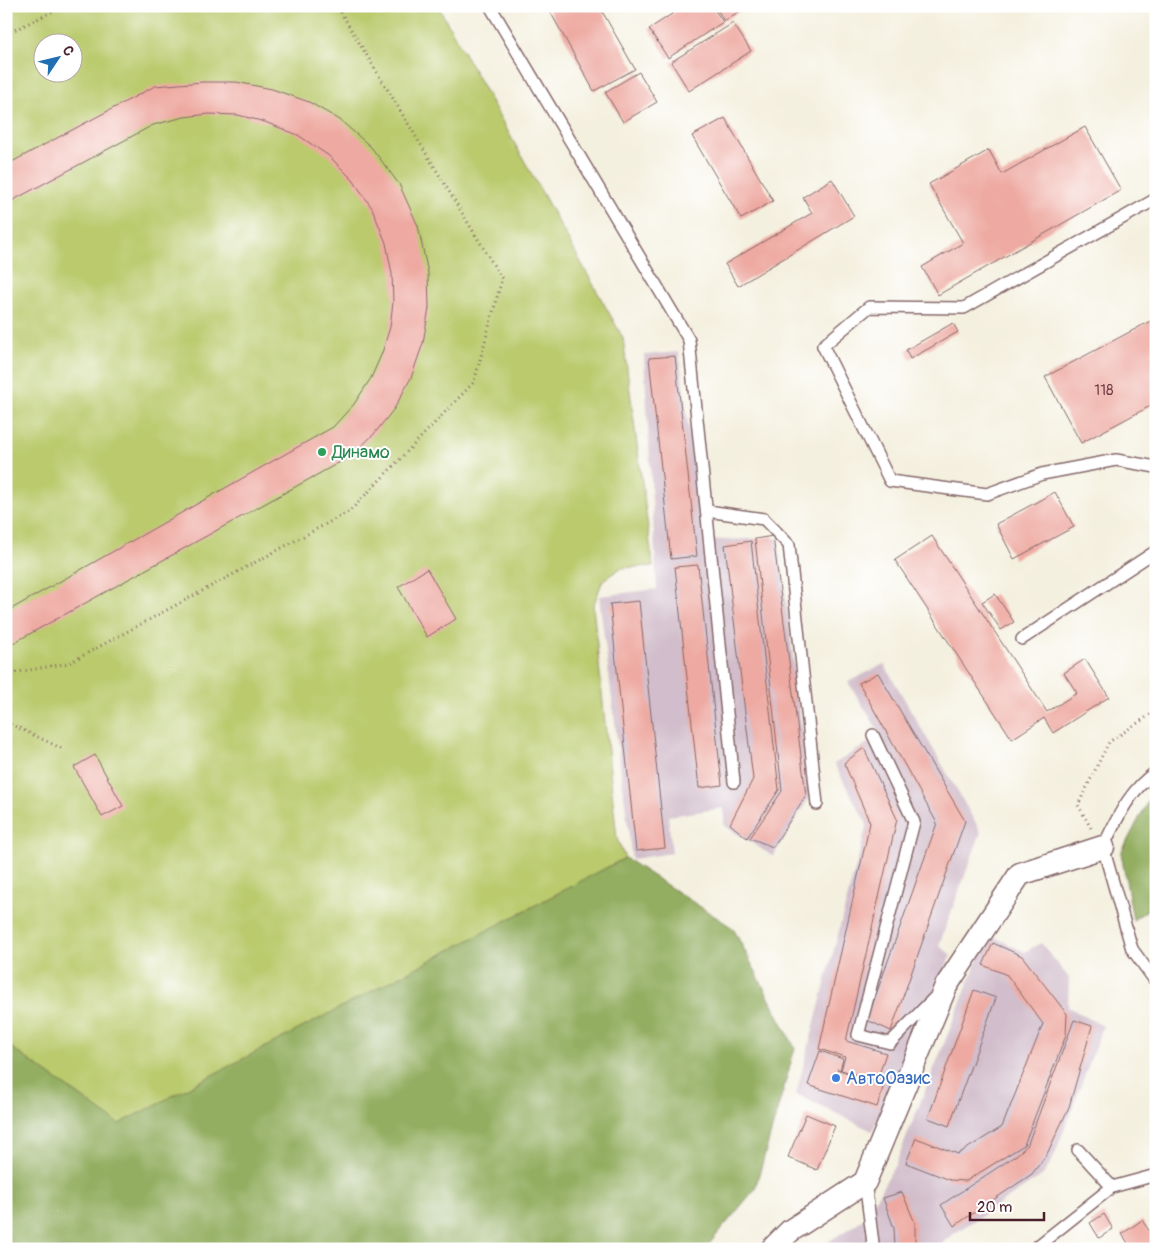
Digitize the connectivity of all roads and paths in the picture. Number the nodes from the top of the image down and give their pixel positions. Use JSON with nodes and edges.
{"nodes":[{"id":1,"x":64,"y":6,"type":"edge"},
{"id":2,"x":337,"y":6,"type":"edge"},
{"id":3,"x":490,"y":6,"type":"edge"},
{"id":4,"x":6,"y":34,"type":"edge"},
{"id":5,"x":1156,"y":199,"type":"edge"},
{"id":6,"x":1156,"y":467,"type":"edge"},
{"id":7,"x":707,"y":511,"type":"junction"},
{"id":8,"x":1156,"y":551,"type":"edge"},
{"id":9,"x":1022,"y":639,"type":"dead end"},
{"id":10,"x":6,"y":674,"type":"edge"},
{"id":11,"x":1156,"y":710,"type":"edge"},
{"id":12,"x":6,"y":722,"type":"edge"},
{"id":13,"x":873,"y":734,"type":"dead end"},
{"id":14,"x":63,"y":749,"type":"dead end"},
{"id":15,"x":1156,"y":772,"type":"edge"},
{"id":16,"x":734,"y":782,"type":"dead end"},
{"id":17,"x":817,"y":804,"type":"dead end"},
{"id":18,"x":1103,"y":848,"type":"junction"},
{"id":19,"x":1156,"y":982,"type":"edge"},
{"id":20,"x":946,"y":986,"type":"junction"},
{"id":21,"x":1078,"y":1150,"type":"dead end"},
{"id":22,"x":1156,"y":1176,"type":"edge"},
{"id":23,"x":865,"y":1182,"type":"junction"},
{"id":24,"x":1112,"y":1187,"type":"junction"},
{"id":25,"x":772,"y":1249,"type":"edge"},
{"id":26,"x":869,"y":1249,"type":"edge"},
{"id":27,"x":1034,"y":1249,"type":"edge"}],
"edges":[{"from":1,"to":4,"type":"path"},
{"from":2,"to":10,"type":"path"},
{"from":3,"to":7,"type":"lane"},
{"from":5,"to":6,"type":"lane"},
{"from":7,"to":16,"type":"lane"},
{"from":7,"to":17,"type":"lane"},
{"from":8,"to":9,"type":"lane"},
{"from":11,"to":18,"type":"path"},
{"from":12,"to":14,"type":"path"},
{"from":13,"to":20,"type":"lane"},
{"from":15,"to":18,"type":"lane"},
{"from":18,"to":19,"type":"lane"},
{"from":18,"to":20,"type":"street"},
{"from":20,"to":23,"type":"street"},
{"from":21,"to":24,"type":"lane"},
{"from":22,"to":24,"type":"lane"},
{"from":23,"to":25,"type":"street"},
{"from":23,"to":26,"type":"lane"},
{"from":24,"to":27,"type":"lane"}]}
